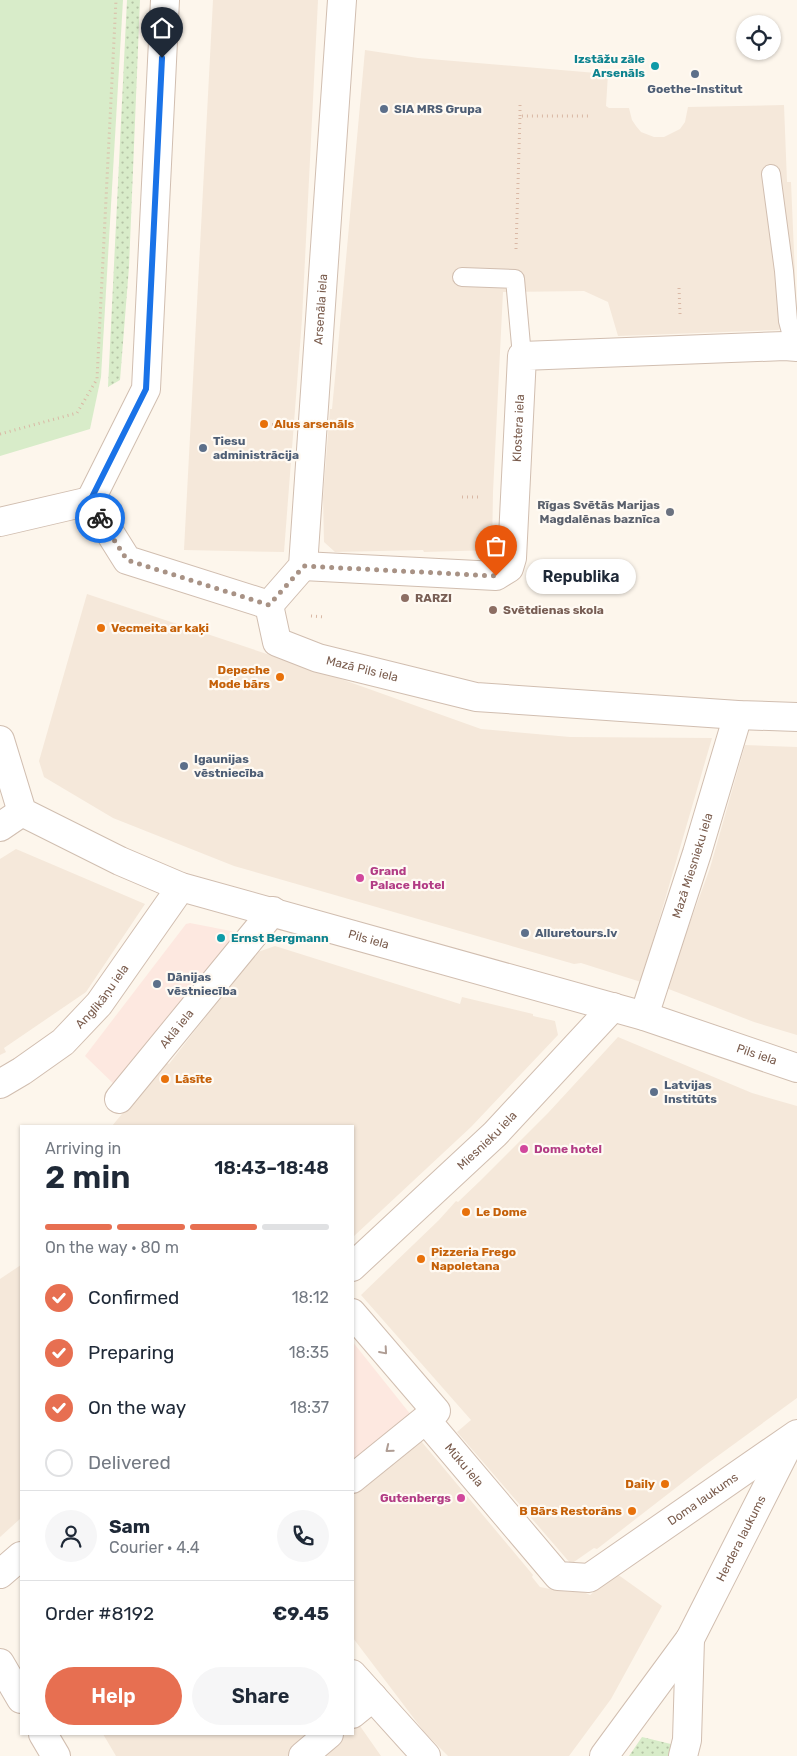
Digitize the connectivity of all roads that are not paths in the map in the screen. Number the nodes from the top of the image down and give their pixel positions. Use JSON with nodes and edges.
{"nodes":[{"id":1,"x":164,"y":0,"type":"edge"},
{"id":2,"x":342,"y":0,"type":"edge"},
{"id":3,"x":771,"y":174,"type":"dead end"},
{"id":4,"x":462,"y":277,"type":"dead end"},
{"id":5,"x":792,"y":347,"type":"edge"},
{"id":6,"x":522,"y":356,"type":"junction"},
{"id":7,"x":90,"y":501,"type":"junction"},
{"id":8,"x":0,"y":522,"type":"edge"},
{"id":9,"x":304,"y":566,"type":"junction"},
{"id":10,"x":269,"y":605,"type":"junction"},
{"id":11,"x":738,"y":715,"type":"junction"},
{"id":12,"x":797,"y":717,"type":"edge"},
{"id":13,"x":0,"y":740,"type":"edge"},
{"id":14,"x":22,"y":812,"type":"junction"},
{"id":15,"x":0,"y":827,"type":"edge"},
{"id":16,"x":181,"y":886,"type":"junction"},
{"id":17,"x":273,"y":911,"type":"junction"},
{"id":18,"x":613,"y":1007,"type":"junction"},
{"id":19,"x":644,"y":1016,"type":"junction"},
{"id":20,"x":797,"y":1068,"type":"edge"},
{"id":21,"x":0,"y":1084,"type":"edge"},
{"id":22,"x":119,"y":1099,"type":"dead end"},
{"id":23,"x":354,"y":1264,"type":"edge"},
{"id":24,"x":354,"y":1316,"type":"edge"},
{"id":25,"x":426,"y":1420,"type":"junction"},
{"id":26,"x":794,"y":1436,"type":"edge"},
{"id":27,"x":354,"y":1477,"type":"edge"},
{"id":28,"x":20,"y":1557,"type":"edge"},
{"id":29,"x":608,"y":1564,"type":"joint"},
{"id":30,"x":0,"y":1574,"type":"edge"},
{"id":31,"x":690,"y":1639,"type":"junction"},
{"id":32,"x":0,"y":1663,"type":"edge"},
{"id":33,"x":354,"y":1676,"type":"edge"},
{"id":34,"x":20,"y":1696,"type":"edge"},
{"id":35,"x":373,"y":1697,"type":"junction"},
{"id":36,"x":354,"y":1712,"type":"edge"},
{"id":37,"x":44,"y":1735,"type":"edge"},
{"id":38,"x":328,"y":1735,"type":"edge"},
{"id":39,"x":56,"y":1756,"type":"edge"},
{"id":40,"x":303,"y":1756,"type":"edge"},
{"id":41,"x":426,"y":1756,"type":"edge"},
{"id":42,"x":604,"y":1756,"type":"edge"},
{"id":43,"x":683,"y":1756,"type":"edge"}],
"edges":[{"from":1,"to":7,"type":"street"},
{"from":2,"to":9,"type":"street","name":"Arsenāla iela"},
{"from":3,"to":5,"type":"lane"},
{"from":4,"to":6,"type":"lane"},
{"from":5,"to":6,"type":"street"},
{"from":6,"to":9,"type":"street","name":"Klostera iela"},
{"from":7,"to":8,"type":"street"},
{"from":7,"to":10,"type":"street"},
{"from":9,"to":10,"type":"street"},
{"from":10,"to":11,"type":"street","name":"Mazā Pils iela"},
{"from":11,"to":12,"type":"street","name":"Mazā Pils iela"},
{"from":11,"to":19,"type":"street","name":"Mazā Miesnieku iela"},
{"from":13,"to":14,"type":"street"},
{"from":14,"to":15,"type":"street"},
{"from":14,"to":16,"type":"street","name":"Pils iela"},
{"from":16,"to":17,"type":"street","name":"Pils iela"},
{"from":16,"to":21,"type":"street","name":"Anglikāņu iela"},
{"from":17,"to":18,"type":"street","name":"Pils iela"},
{"from":17,"to":22,"type":"street","name":"Aklā iela"},
{"from":18,"to":19,"type":"street","name":"Pils iela"},
{"from":18,"to":23,"type":"street","name":"Miesnieku iela"},
{"from":19,"to":20,"type":"street","name":"Pils iela"},
{"from":24,"to":25,"type":"street","one_way":true},
{"from":25,"to":27,"type":"street","one_way":true},
{"from":25,"to":29,"type":"street","name":"Mūku iela"},
{"from":26,"to":29,"type":"street","name":"Doma laukums"},
{"from":26,"to":31,"type":"street","name":"Herdera laukums"},
{"from":28,"to":30,"type":"street"},
{"from":31,"to":42,"type":"street","name":"Herdera laukums"},
{"from":31,"to":43,"type":"street","name":"Herdera laukums"},
{"from":32,"to":34,"type":"street"},
{"from":33,"to":35,"type":"street"},
{"from":35,"to":36,"type":"street"},
{"from":35,"to":41,"type":"street"},
{"from":37,"to":39,"type":"street"},
{"from":38,"to":40,"type":"street"}]}
